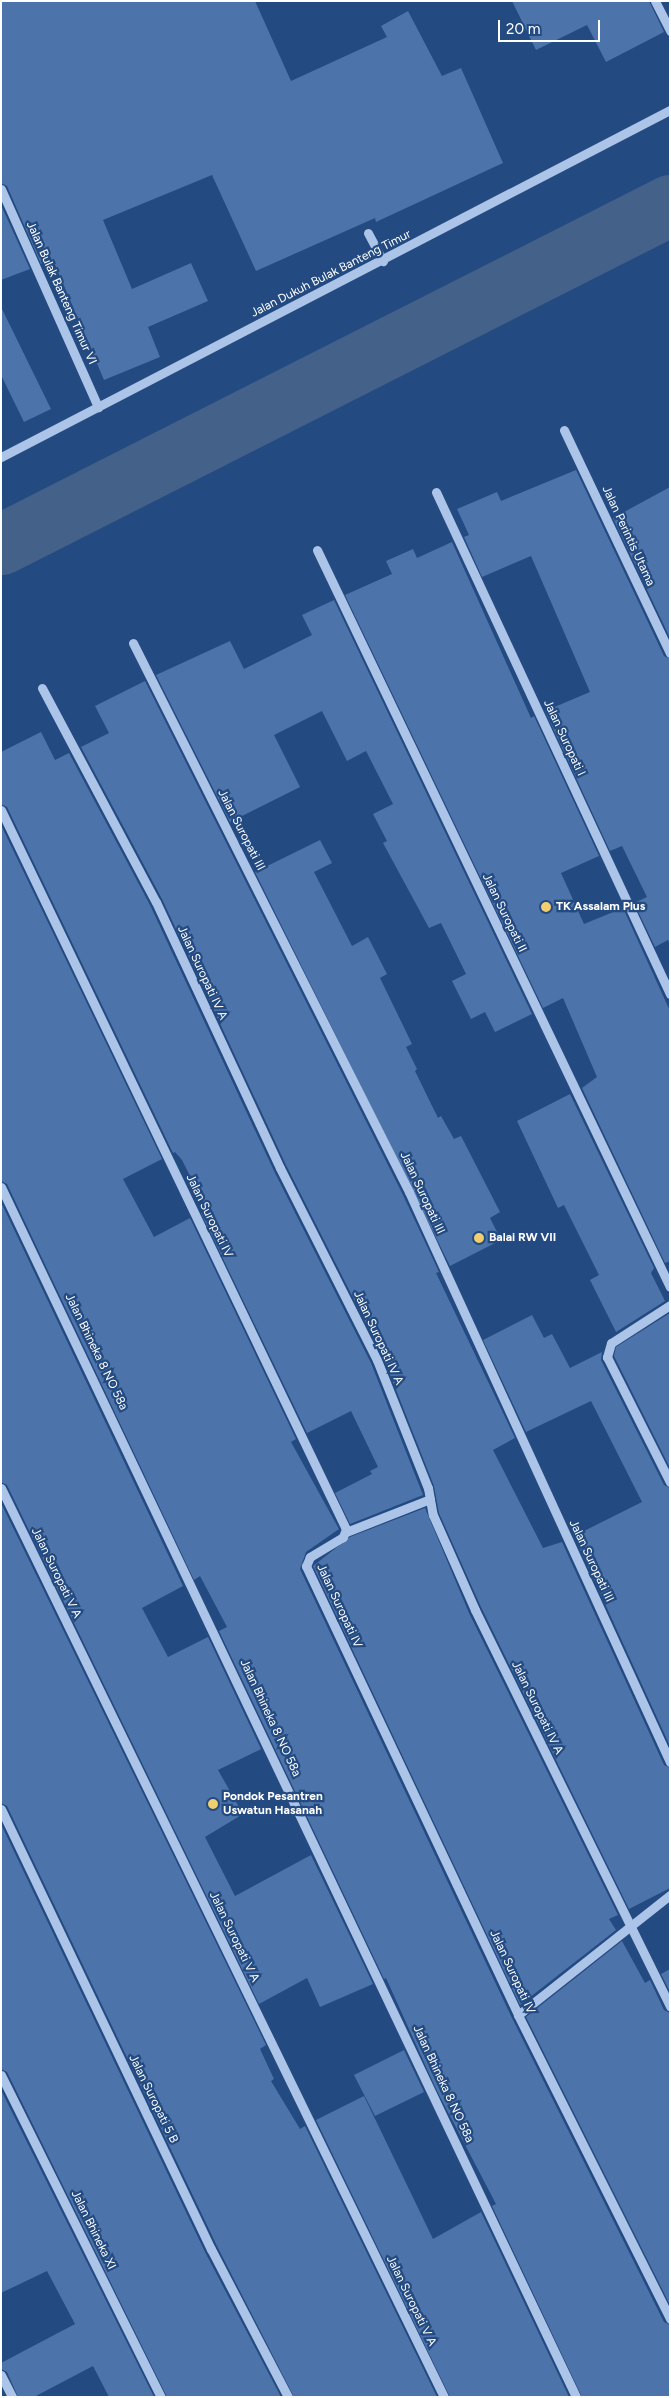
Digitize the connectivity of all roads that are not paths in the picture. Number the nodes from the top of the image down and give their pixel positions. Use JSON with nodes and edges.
{"nodes":[{"id":1,"x":655,"y":1,"type":"edge"},
{"id":2,"x":670,"y":31,"type":"edge"},
{"id":3,"x":670,"y":110,"type":"edge"},
{"id":4,"x":1,"y":189,"type":"edge"},
{"id":5,"x":368,"y":233,"type":"dead end"},
{"id":6,"x":383,"y":261,"type":"junction"},
{"id":7,"x":98,"y":407,"type":"junction"},
{"id":8,"x":564,"y":430,"type":"dead end"},
{"id":9,"x":1,"y":457,"type":"edge"},
{"id":10,"x":436,"y":492,"type":"dead end"},
{"id":11,"x":317,"y":550,"type":"dead end"},
{"id":12,"x":132,"y":643,"type":"dead end"},
{"id":13,"x":670,"y":653,"type":"edge"},
{"id":14,"x":42,"y":688,"type":"dead end"},
{"id":15,"x":1,"y":810,"type":"edge"},
{"id":16,"x":670,"y":994,"type":"edge"},
{"id":17,"x":1,"y":1187,"type":"edge"},
{"id":18,"x":670,"y":1287,"type":"edge"},
{"id":19,"x":670,"y":1305,"type":"edge"},
{"id":20,"x":670,"y":1482,"type":"edge"},
{"id":21,"x":1,"y":1488,"type":"edge"},
{"id":22,"x":430,"y":1499,"type":"junction"},
{"id":23,"x":346,"y":1532,"type":"junction"},
{"id":24,"x":670,"y":1762,"type":"edge"},
{"id":25,"x":1,"y":1809,"type":"edge"},
{"id":26,"x":670,"y":1895,"type":"edge"},
{"id":27,"x":631,"y":1926,"type":"junction"},
{"id":28,"x":670,"y":2006,"type":"edge"},
{"id":29,"x":518,"y":2015,"type":"junction"},
{"id":30,"x":1,"y":2075,"type":"edge"},
{"id":31,"x":670,"y":2319,"type":"edge"},
{"id":32,"x":1,"y":2376,"type":"edge"},
{"id":33,"x":12,"y":2397,"type":"edge"},
{"id":34,"x":161,"y":2397,"type":"edge"},
{"id":35,"x":288,"y":2397,"type":"edge"},
{"id":36,"x":444,"y":2397,"type":"edge"},
{"id":37,"x":576,"y":2397,"type":"edge"}],
"edges":[{"from":1,"to":2,"type":"street"},
{"from":3,"to":6,"type":"street","name":"Jalan Dukuh Bulak Banteng Timur"},
{"from":4,"to":7,"type":"street","name":"Jalan Bulak Banteng Timur VI"},
{"from":5,"to":6,"type":"street"},
{"from":6,"to":7,"type":"street","name":"Jalan Dukuh Bulak Banteng Timur"},
{"from":7,"to":9,"type":"street","name":"Jalan Dukuh Bulak Banteng Timur"},
{"from":8,"to":13,"type":"street","name":"Jalan Perintis Utama"},
{"from":10,"to":16,"type":"street","name":"Jalan Suropati I"},
{"from":11,"to":18,"type":"street","name":"Jalan Suropati II"},
{"from":12,"to":24,"type":"street","name":"Jalan Suropati III"},
{"from":14,"to":22,"type":"street","name":"Jalan Suropati IV A"},
{"from":15,"to":23,"type":"street","name":"Jalan Suropati IV"},
{"from":17,"to":37,"type":"street","name":"Jalan Bhineka 8 NO 58a"},
{"from":19,"to":20,"type":"street"},
{"from":21,"to":36,"type":"street","name":"Jalan Suropati V A"},
{"from":22,"to":23,"type":"street"},
{"from":22,"to":27,"type":"street","name":"Jalan Suropati IV A"},
{"from":23,"to":29,"type":"street","name":"Jalan Suropati IV"},
{"from":25,"to":35,"type":"street","name":"Jalan Suropati 5 B"},
{"from":26,"to":27,"type":"street"},
{"from":27,"to":28,"type":"street","name":"Jalan Suropati IV A"},
{"from":27,"to":29,"type":"street"},
{"from":29,"to":31,"type":"street","name":"Jalan Suropati IV"},
{"from":30,"to":34,"type":"street","name":"Jalan Bhineka XI"},
{"from":32,"to":33,"type":"street"}]}
